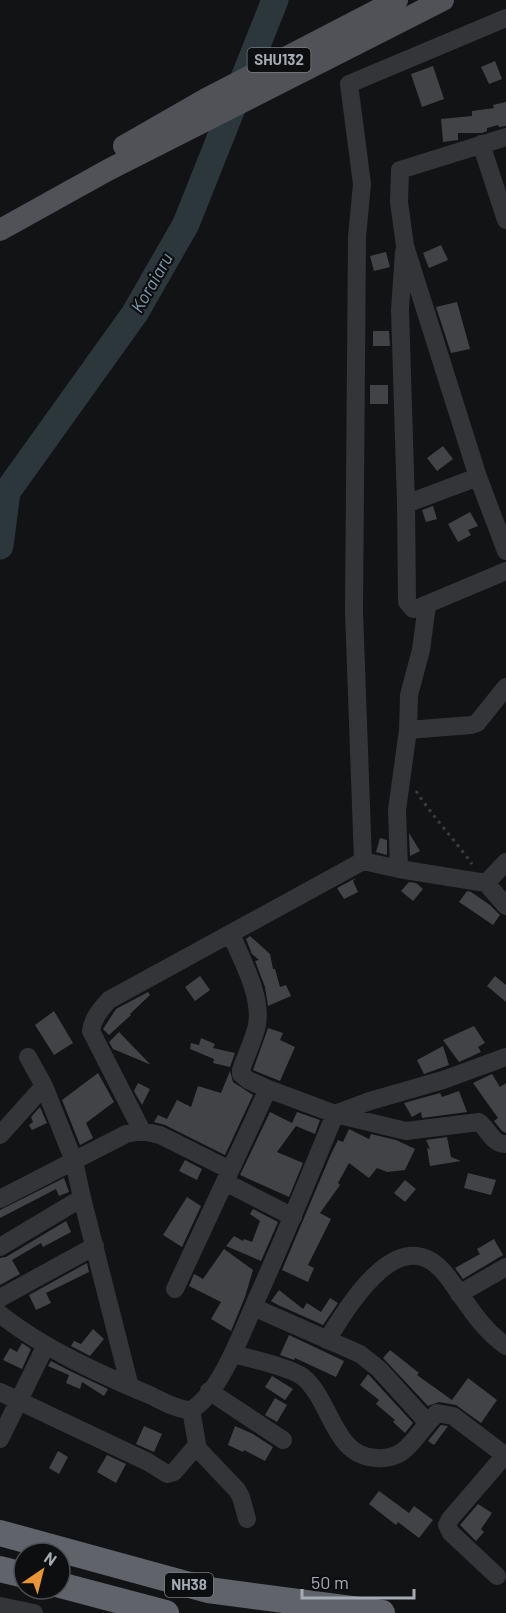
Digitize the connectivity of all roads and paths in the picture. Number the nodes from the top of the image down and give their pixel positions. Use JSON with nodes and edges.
{"nodes":[{"id":1,"x":397,"y":0,"type":"edge"},
{"id":2,"x":444,"y":0,"type":"edge"},
{"id":3,"x":506,"y":18,"type":"edge"},
{"id":4,"x":379,"y":20,"type":"junction"},
{"id":5,"x":506,"y":137,"type":"edge"},
{"id":6,"x":481,"y":144,"type":"junction"},
{"id":7,"x":0,"y":216,"type":"edge"},
{"id":8,"x":506,"y":220,"type":"edge"},
{"id":9,"x":0,"y":230,"type":"edge"},
{"id":10,"x":405,"y":246,"type":"junction"},
{"id":11,"x":478,"y":477,"type":"junction"},
{"id":12,"x":406,"y":504,"type":"junction"},
{"id":13,"x":506,"y":551,"type":"edge"},
{"id":14,"x":506,"y":571,"type":"edge"},
{"id":15,"x":427,"y":605,"type":"junction"},
{"id":16,"x":506,"y":687,"type":"edge"},
{"id":17,"x":408,"y":730,"type":"junction"},
{"id":18,"x":402,"y":770,"type":"junction"},
{"id":19,"x":363,"y":861,"type":"junction"},
{"id":20,"x":506,"y":862,"type":"edge"},
{"id":21,"x":399,"y":869,"type":"junction"},
{"id":22,"x":486,"y":883,"type":"junction"},
{"id":23,"x":506,"y":906,"type":"edge"},
{"id":24,"x":231,"y":934,"type":"junction"},
{"id":25,"x":28,"y":1057,"type":"dead end"},
{"id":26,"x":506,"y":1057,"type":"edge"},
{"id":27,"x":44,"y":1086,"type":"junction"},
{"id":28,"x":268,"y":1089,"type":"junction"},
{"id":29,"x":335,"y":1114,"type":"junction"},
{"id":30,"x":142,"y":1131,"type":"junction"},
{"id":31,"x":0,"y":1135,"type":"edge"},
{"id":32,"x":506,"y":1144,"type":"edge"},
{"id":33,"x":74,"y":1161,"type":"junction"},
{"id":34,"x":227,"y":1176,"type":"junction"},
{"id":35,"x":82,"y":1198,"type":"junction"},
{"id":36,"x":0,"y":1199,"type":"edge"},
{"id":37,"x":293,"y":1217,"type":"junction"},
{"id":38,"x":95,"y":1246,"type":"junction"},
{"id":39,"x":0,"y":1247,"type":"edge"},
{"id":40,"x":506,"y":1267,"type":"edge"},
{"id":41,"x":175,"y":1289,"type":"dead end"},
{"id":42,"x":459,"y":1294,"type":"junction"},
{"id":43,"x":0,"y":1298,"type":"edge"},
{"id":44,"x":253,"y":1307,"type":"junction"},
{"id":45,"x":0,"y":1314,"type":"edge"},
{"id":46,"x":327,"y":1340,"type":"junction"},
{"id":47,"x":46,"y":1345,"type":"junction"},
{"id":48,"x":506,"y":1346,"type":"edge"},
{"id":49,"x":234,"y":1354,"type":"junction"},
{"id":50,"x":130,"y":1387,"type":"junction"},
{"id":51,"x":209,"y":1391,"type":"junction"},
{"id":52,"x":0,"y":1392,"type":"edge"},
{"id":53,"x":19,"y":1401,"type":"junction"},
{"id":54,"x":191,"y":1410,"type":"junction"},
{"id":55,"x":427,"y":1422,"type":"junction"},
{"id":56,"x":0,"y":1439,"type":"edge"},
{"id":57,"x":283,"y":1440,"type":"dead end"},
{"id":58,"x":196,"y":1445,"type":"junction"},
{"id":59,"x":505,"y":1456,"type":"edge"},
{"id":60,"x":247,"y":1519,"type":"dead end"},
{"id":61,"x":0,"y":1533,"type":"edge"},
{"id":62,"x":497,"y":1576,"type":"dead end"},
{"id":63,"x":72,"y":1588,"type":"edge"},
{"id":64,"x":0,"y":1606,"type":"edge"},
{"id":65,"x":34,"y":1613,"type":"edge"},
{"id":66,"x":166,"y":1613,"type":"edge"},
{"id":67,"x":382,"y":1613,"type":"edge"}],
"edges":[{"from":1,"to":4,"type":"main road","number":"SHU132"},
{"from":2,"to":4,"type":"main road"},
{"from":3,"to":19,"type":"street"},
{"from":4,"to":7,"type":"main road","number":"SHU132"},
{"from":4,"to":9,"type":"main road"},
{"from":5,"to":6,"type":"street"},
{"from":6,"to":8,"type":"street"},
{"from":6,"to":10,"type":"street"},
{"from":10,"to":11,"type":"street"},
{"from":10,"to":12,"type":"street"},
{"from":11,"to":12,"type":"street"},
{"from":11,"to":13,"type":"street"},
{"from":12,"to":15,"type":"street"},
{"from":14,"to":15,"type":"street"},
{"from":15,"to":17,"type":"street"},
{"from":16,"to":17,"type":"street"},
{"from":17,"to":18,"type":"street"},
{"from":18,"to":21,"type":"street"},
{"from":18,"to":22,"type":"path"},
{"from":19,"to":21,"type":"street"},
{"from":19,"to":24,"type":"street"},
{"from":20,"to":22,"type":"street"},
{"from":21,"to":22,"type":"street"},
{"from":22,"to":23,"type":"street"},
{"from":24,"to":28,"type":"street"},
{"from":24,"to":30,"type":"street"},
{"from":25,"to":27,"type":"street"},
{"from":26,"to":29,"type":"street"},
{"from":27,"to":31,"type":"street"},
{"from":27,"to":33,"type":"street"},
{"from":28,"to":29,"type":"street"},
{"from":28,"to":34,"type":"street"},
{"from":29,"to":32,"type":"street"},
{"from":29,"to":37,"type":"street"},
{"from":30,"to":33,"type":"street"},
{"from":30,"to":34,"type":"street"},
{"from":33,"to":35,"type":"street"},
{"from":33,"to":36,"type":"street"},
{"from":34,"to":37,"type":"street"},
{"from":34,"to":41,"type":"street"},
{"from":35,"to":38,"type":"street"},
{"from":35,"to":39,"type":"street"},
{"from":37,"to":44,"type":"street"},
{"from":38,"to":43,"type":"street"},
{"from":38,"to":50,"type":"street"},
{"from":40,"to":42,"type":"street"},
{"from":42,"to":46,"type":"street"},
{"from":42,"to":48,"type":"street"},
{"from":44,"to":46,"type":"street"},
{"from":44,"to":49,"type":"street"},
{"from":45,"to":47,"type":"street"},
{"from":46,"to":55,"type":"street"},
{"from":47,"to":50,"type":"street"},
{"from":47,"to":53,"type":"street"},
{"from":49,"to":51,"type":"street"},
{"from":49,"to":55,"type":"street"},
{"from":50,"to":54,"type":"street"},
{"from":51,"to":54,"type":"street"},
{"from":51,"to":57,"type":"street"},
{"from":52,"to":53,"type":"street"},
{"from":53,"to":56,"type":"street"},
{"from":53,"to":58,"type":"street"},
{"from":54,"to":58,"type":"street"},
{"from":55,"to":59,"type":"street"},
{"from":58,"to":60,"type":"street"},
{"from":59,"to":62,"type":"street"},
{"from":61,"to":67,"type":"highway","number":"NH38"},
{"from":63,"to":66,"type":"highway","number":"NH38"},
{"from":64,"to":65,"type":"street"}]}
